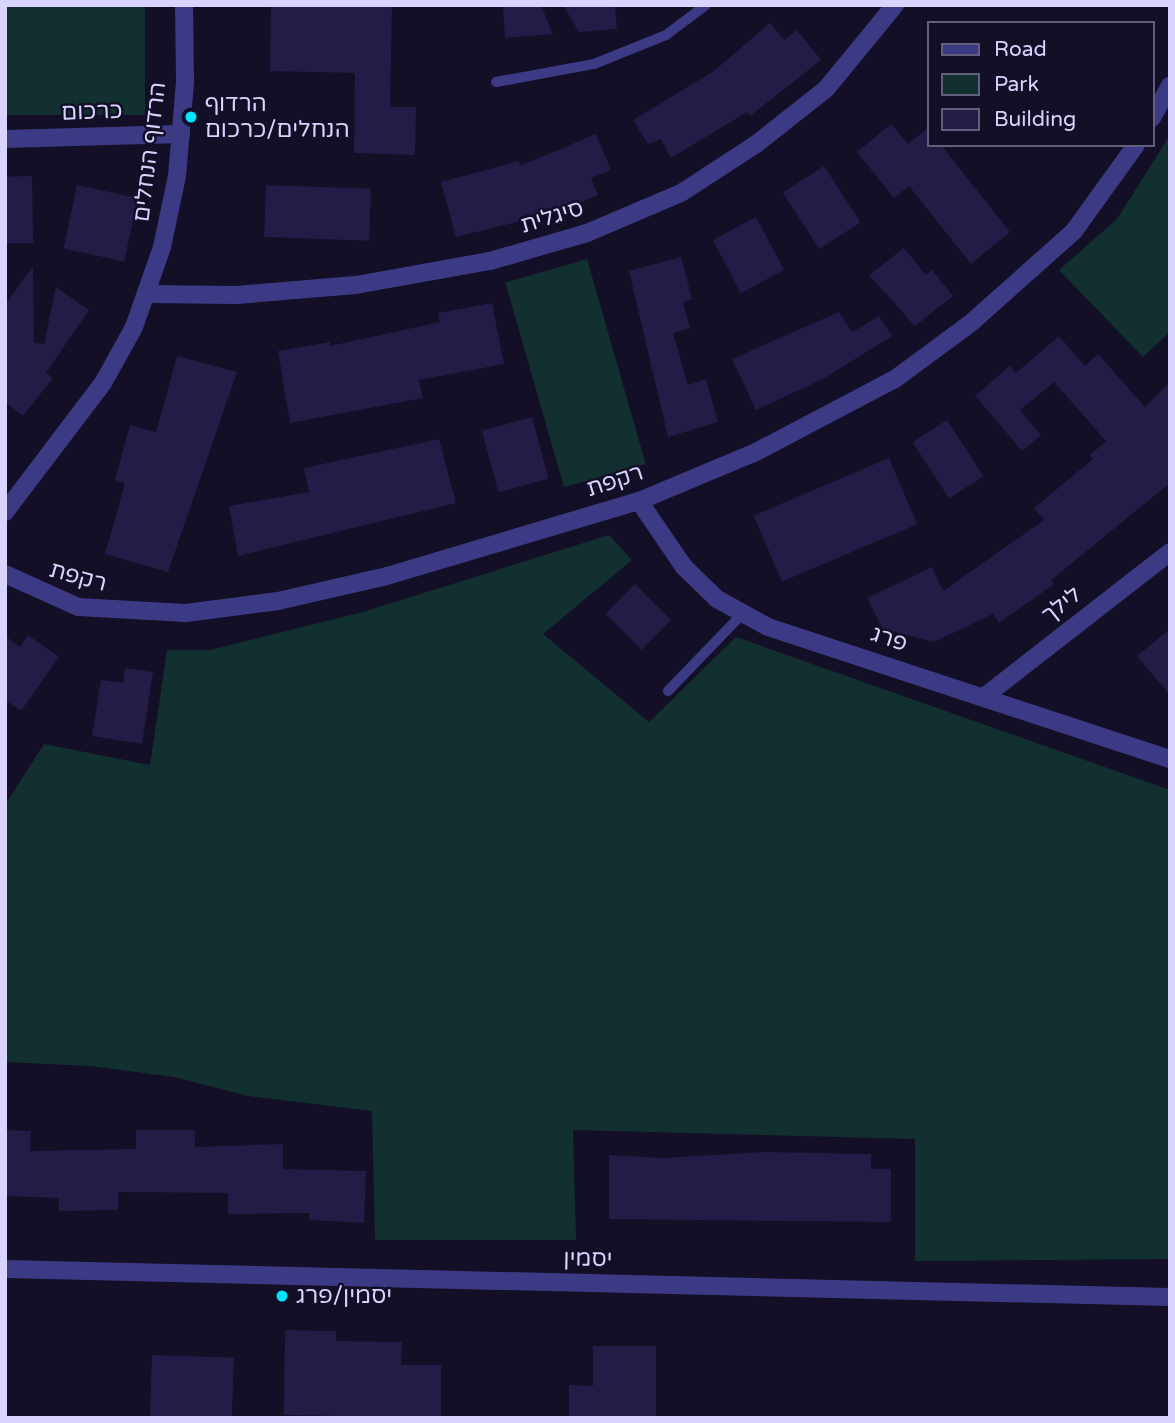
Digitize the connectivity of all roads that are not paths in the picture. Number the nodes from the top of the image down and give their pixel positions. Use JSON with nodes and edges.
{"nodes":[{"id":1,"x":184,"y":5,"type":"edge"},
{"id":2,"x":706,"y":5,"type":"edge"},
{"id":3,"x":895,"y":5,"type":"edge"},
{"id":4,"x":496,"y":82,"type":"dead end"},
{"id":5,"x":1170,"y":86,"type":"edge"},
{"id":6,"x":1154,"y":114,"type":"edge"},
{"id":7,"x":181,"y":134,"type":"junction"},
{"id":8,"x":5,"y":138,"type":"edge"},
{"id":9,"x":1135,"y":147,"type":"edge"},
{"id":10,"x":146,"y":293,"type":"junction"},
{"id":11,"x":639,"y":501,"type":"junction"},
{"id":12,"x":5,"y":512,"type":"edge"},
{"id":13,"x":1170,"y":552,"type":"edge"},
{"id":14,"x":5,"y":575,"type":"edge"},
{"id":15,"x":743,"y":613,"type":"junction"},
{"id":16,"x":668,"y":691,"type":"dead end"},
{"id":17,"x":985,"y":696,"type":"junction"},
{"id":18,"x":1170,"y":759,"type":"edge"},
{"id":19,"x":5,"y":1269,"type":"edge"},
{"id":20,"x":1170,"y":1297,"type":"edge"}],
"edges":[{"from":1,"to":7,"type":"street","name":"הרדוף הנחלים"},
{"from":2,"to":4,"type":"lane"},
{"from":3,"to":10,"type":"street","name":"סיגלית"},
{"from":5,"to":6,"type":"street"},
{"from":7,"to":8,"type":"street","name":"כרכום"},
{"from":7,"to":10,"type":"street","name":"הרדוף הנחלים"},
{"from":9,"to":11,"type":"street","name":"רקפת"},
{"from":10,"to":12,"type":"street","name":"הרדוף הנחלים"},
{"from":11,"to":14,"type":"street","name":"רקפת"},
{"from":11,"to":15,"type":"street","name":"פרג"},
{"from":13,"to":17,"type":"street","name":"לילך"},
{"from":15,"to":16,"type":"lane"},
{"from":15,"to":17,"type":"street","name":"פרג"},
{"from":17,"to":18,"type":"street","name":"פרג"},
{"from":19,"to":20,"type":"street","name":"יסמין"}]}
